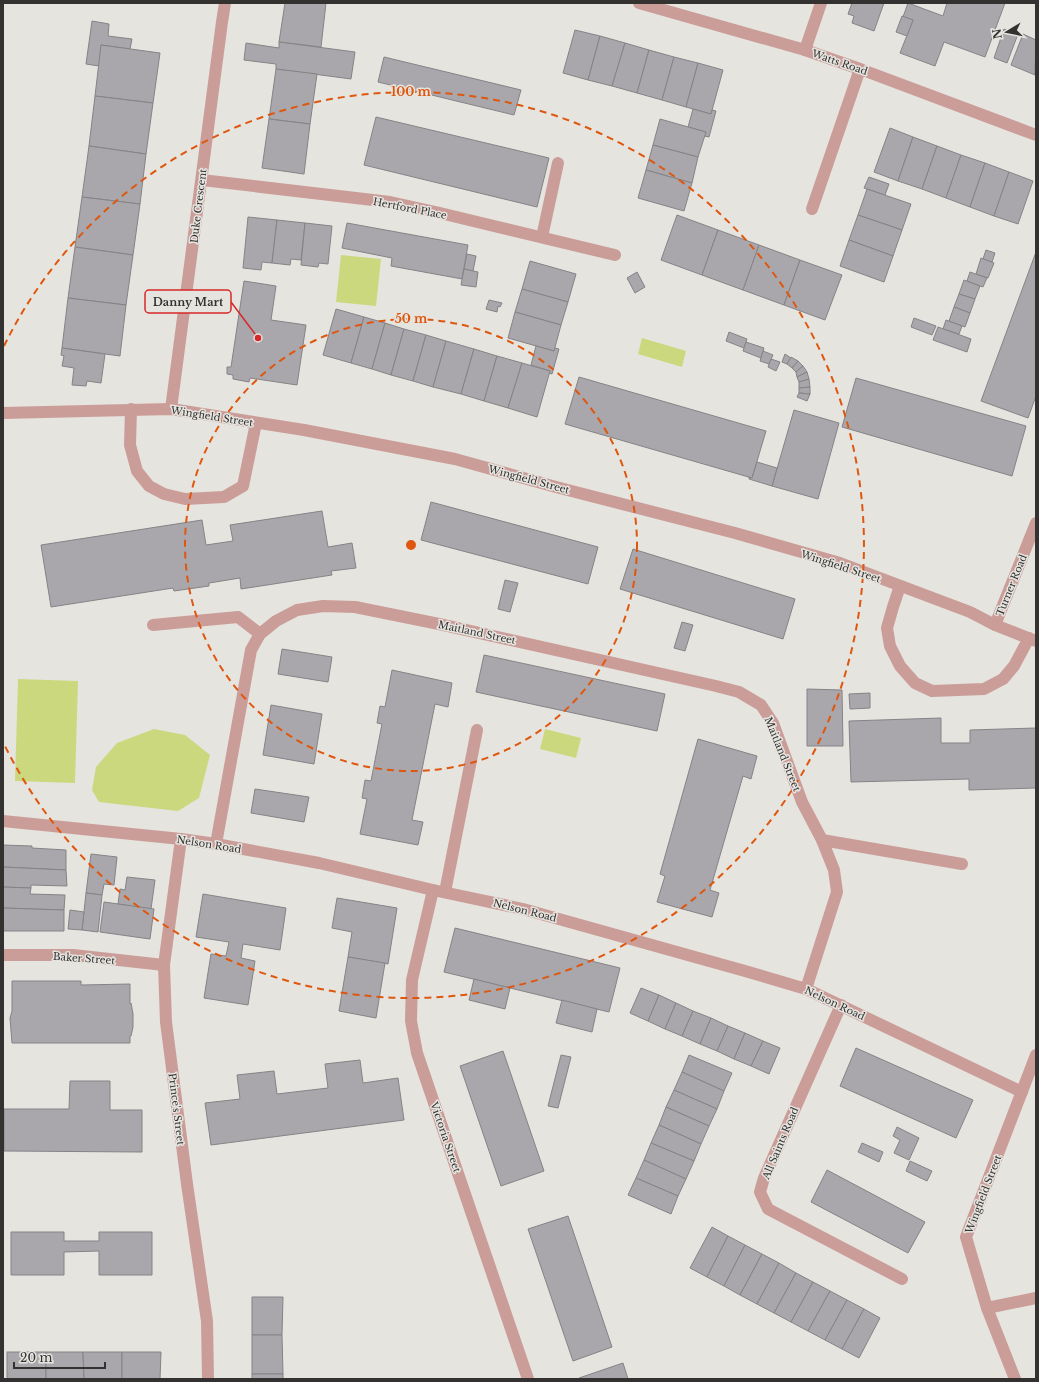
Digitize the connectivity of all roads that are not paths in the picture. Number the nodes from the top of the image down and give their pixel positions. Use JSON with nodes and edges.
{"nodes":[{"id":1,"x":225,"y":3,"type":"edge"},
{"id":2,"x":639,"y":3,"type":"edge"},
{"id":3,"x":821,"y":3,"type":"edge"},
{"id":4,"x":805,"y":50,"type":"junction"},
{"id":5,"x":860,"y":69,"type":"junction"},
{"id":6,"x":1036,"y":134,"type":"edge"},
{"id":7,"x":558,"y":163,"type":"dead end"},
{"id":8,"x":202,"y":180,"type":"junction"},
{"id":9,"x":812,"y":209,"type":"dead end"},
{"id":10,"x":542,"y":237,"type":"junction"},
{"id":11,"x":615,"y":255,"type":"dead end"},
{"id":12,"x":131,"y":409,"type":"junction"},
{"id":13,"x":171,"y":409,"type":"junction"},
{"id":14,"x":3,"y":413,"type":"edge"},
{"id":15,"x":256,"y":423,"type":"junction"},
{"id":16,"x":1036,"y":523,"type":"edge"},
{"id":17,"x":900,"y":586,"type":"junction"},
{"id":18,"x":153,"y":625,"type":"dead end"},
{"id":19,"x":995,"y":625,"type":"junction"},
{"id":20,"x":260,"y":634,"type":"junction"},
{"id":21,"x":1032,"y":640,"type":"edge"},
{"id":22,"x":477,"y":730,"type":"dead end"},
{"id":23,"x":3,"y":821,"type":"edge"},
{"id":24,"x":180,"y":839,"type":"junction"},
{"id":25,"x":822,"y":840,"type":"junction"},
{"id":26,"x":216,"y":844,"type":"junction"},
{"id":27,"x":962,"y":864,"type":"dead end"},
{"id":28,"x":432,"y":890,"type":"junction"},
{"id":29,"x":445,"y":892,"type":"junction"},
{"id":30,"x":3,"y":955,"type":"edge"},
{"id":31,"x":164,"y":966,"type":"junction"},
{"id":32,"x":806,"y":989,"type":"junction"},
{"id":33,"x":841,"y":1005,"type":"junction"},
{"id":34,"x":1036,"y":1055,"type":"edge"},
{"id":35,"x":1022,"y":1092,"type":"junction"},
{"id":36,"x":902,"y":1279,"type":"dead end"},
{"id":37,"x":1036,"y":1298,"type":"edge"},
{"id":38,"x":987,"y":1308,"type":"junction"},
{"id":39,"x":208,"y":1379,"type":"edge"},
{"id":40,"x":528,"y":1379,"type":"edge"},
{"id":41,"x":1015,"y":1379,"type":"edge"}],
"edges":[{"from":1,"to":8,"type":"street","name":"Duke Crescent"},
{"from":2,"to":4,"type":"street","name":"Watts Road"},
{"from":3,"to":4,"type":"street"},
{"from":4,"to":5,"type":"street","name":"Watts Road"},
{"from":5,"to":6,"type":"street","name":"Watts Road"},
{"from":5,"to":9,"type":"street"},
{"from":7,"to":10,"type":"street"},
{"from":8,"to":10,"type":"street","name":"Hertford Place"},
{"from":8,"to":13,"type":"street","name":"Duke Crescent"},
{"from":10,"to":11,"type":"street","name":"Hertford Place"},
{"from":12,"to":13,"type":"street","name":"Wingfield Street"},
{"from":12,"to":14,"type":"street","name":"Wingfield Street"},
{"from":12,"to":15,"type":"street"},
{"from":13,"to":15,"type":"street","name":"Wingfield Street"},
{"from":15,"to":17,"type":"street","name":"Wingfield Street"},
{"from":16,"to":19,"type":"street","name":"Turner Road"},
{"from":17,"to":19,"type":"street","name":"Wingfield Street"},
{"from":17,"to":21,"type":"street"},
{"from":18,"to":20,"type":"street"},
{"from":19,"to":21,"type":"street","name":"Wingfield Street"},
{"from":20,"to":25,"type":"street","name":"Maitland Street"},
{"from":20,"to":26,"type":"street","name":"Maitland Street"},
{"from":22,"to":29,"type":"street"},
{"from":23,"to":24,"type":"street","name":"Nelson Road"},
{"from":24,"to":26,"type":"street","name":"Nelson Road"},
{"from":24,"to":31,"type":"street","name":"Prince's Street"},
{"from":25,"to":27,"type":"street"},
{"from":25,"to":32,"type":"street","name":"Maitland Street"},
{"from":26,"to":28,"type":"street","name":"Nelson Road"},
{"from":28,"to":29,"type":"street","name":"Nelson Road"},
{"from":28,"to":40,"type":"street","name":"Victoria Street"},
{"from":29,"to":32,"type":"street","name":"Nelson Road"},
{"from":30,"to":31,"type":"street","name":"Baker Street"},
{"from":31,"to":39,"type":"street","name":"Prince's Street"},
{"from":32,"to":33,"type":"street","name":"Nelson Road"},
{"from":33,"to":35,"type":"street","name":"Nelson Road"},
{"from":33,"to":36,"type":"street","name":"All Saints Road"},
{"from":34,"to":35,"type":"street","name":"Wingfield Street"},
{"from":35,"to":38,"type":"street","name":"Wingfield Street"},
{"from":37,"to":38,"type":"street"},
{"from":38,"to":41,"type":"street","name":"Wingfield Street"}]}
